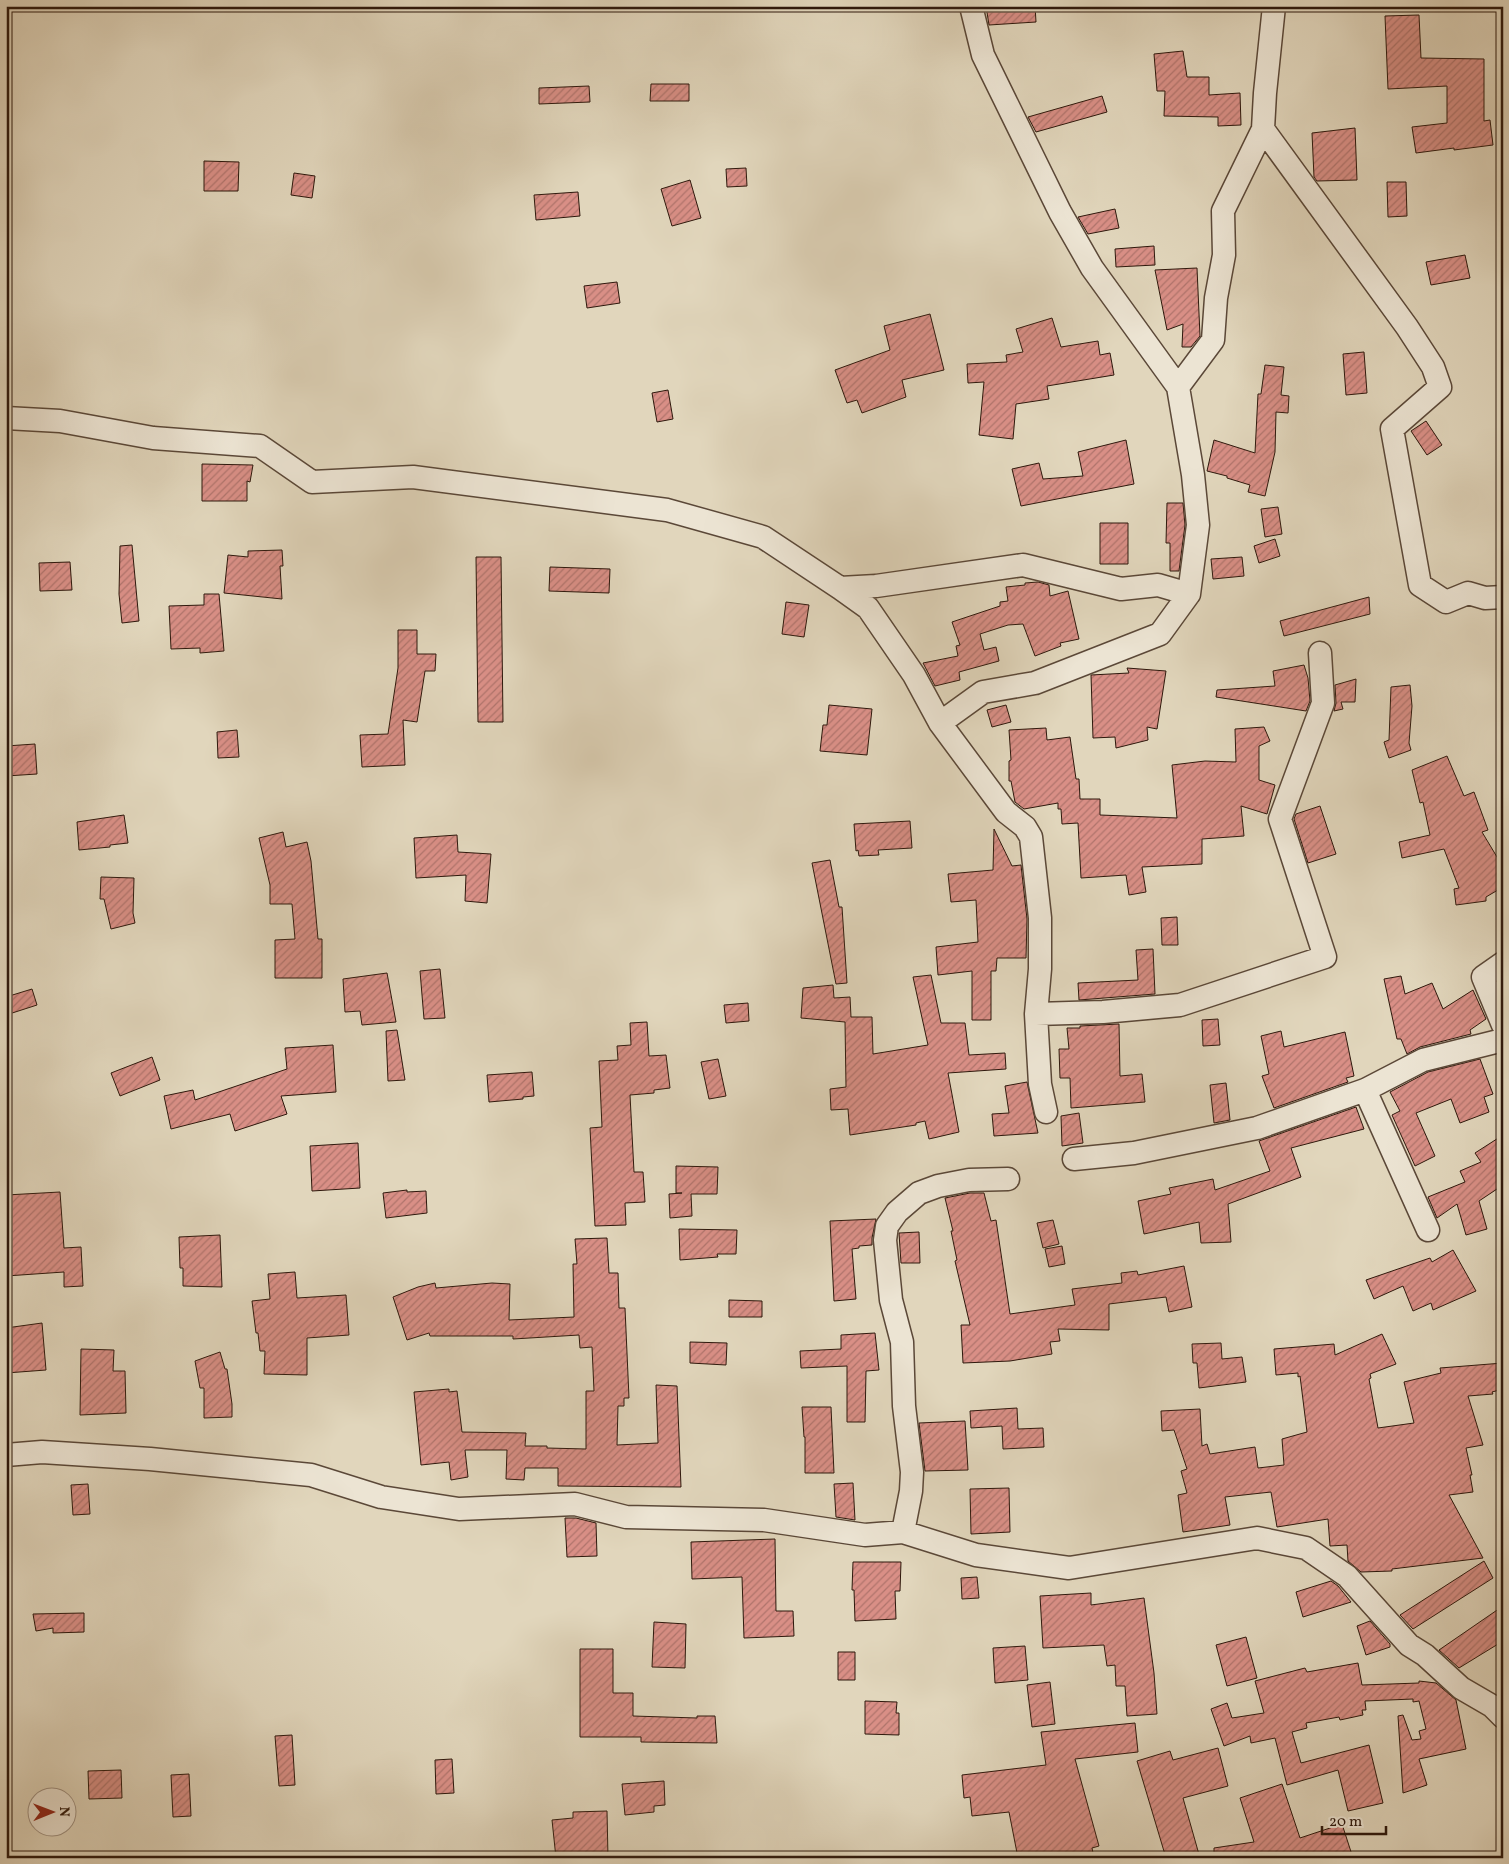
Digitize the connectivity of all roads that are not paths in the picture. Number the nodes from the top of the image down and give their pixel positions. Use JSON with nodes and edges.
{"nodes":[{"id":1,"x":972,"y":6,"type":"edge"},
{"id":2,"x":1274,"y":6,"type":"edge"},
{"id":3,"x":1263,"y":129,"type":"junction"},
{"id":4,"x":1178,"y":387,"type":"junction"},
{"id":5,"x":6,"y":418,"type":"edge"},
{"id":6,"x":840,"y":588,"type":"junction"},
{"id":7,"x":1189,"y":594,"type":"junction"},
{"id":8,"x":1503,"y":597,"type":"edge"},
{"id":9,"x":1320,"y":653,"type":"dead end"},
{"id":10,"x":940,"y":724,"type":"junction"},
{"id":11,"x":1503,"y":963,"type":"edge"},
{"id":12,"x":1036,"y":1014,"type":"junction"},
{"id":13,"x":1503,"y":1025,"type":"edge"},
{"id":14,"x":1503,"y":1040,"type":"edge"},
{"id":15,"x":1365,"y":1090,"type":"junction"},
{"id":16,"x":1046,"y":1112,"type":"dead end"},
{"id":17,"x":1074,"y":1159,"type":"dead end"},
{"id":18,"x":1008,"y":1179,"type":"dead end"},
{"id":19,"x":1428,"y":1230,"type":"dead end"},
{"id":20,"x":6,"y":1455,"type":"edge"},
{"id":21,"x":903,"y":1532,"type":"junction"},
{"id":22,"x":1503,"y":1717,"type":"edge"}],
"edges":[{"from":1,"to":4,"type":"street"},
{"from":2,"to":3,"type":"street"},
{"from":3,"to":4,"type":"street"},
{"from":3,"to":8,"type":"street"},
{"from":4,"to":7,"type":"street"},
{"from":5,"to":6,"type":"street"},
{"from":6,"to":7,"type":"street"},
{"from":6,"to":10,"type":"street"},
{"from":7,"to":10,"type":"street"},
{"from":9,"to":12,"type":"street"},
{"from":10,"to":12,"type":"street"},
{"from":11,"to":13,"type":"street"},
{"from":12,"to":16,"type":"street"},
{"from":14,"to":15,"type":"street"},
{"from":15,"to":17,"type":"street"},
{"from":15,"to":19,"type":"street"},
{"from":18,"to":21,"type":"street"},
{"from":20,"to":21,"type":"street"},
{"from":21,"to":22,"type":"street"}]}
